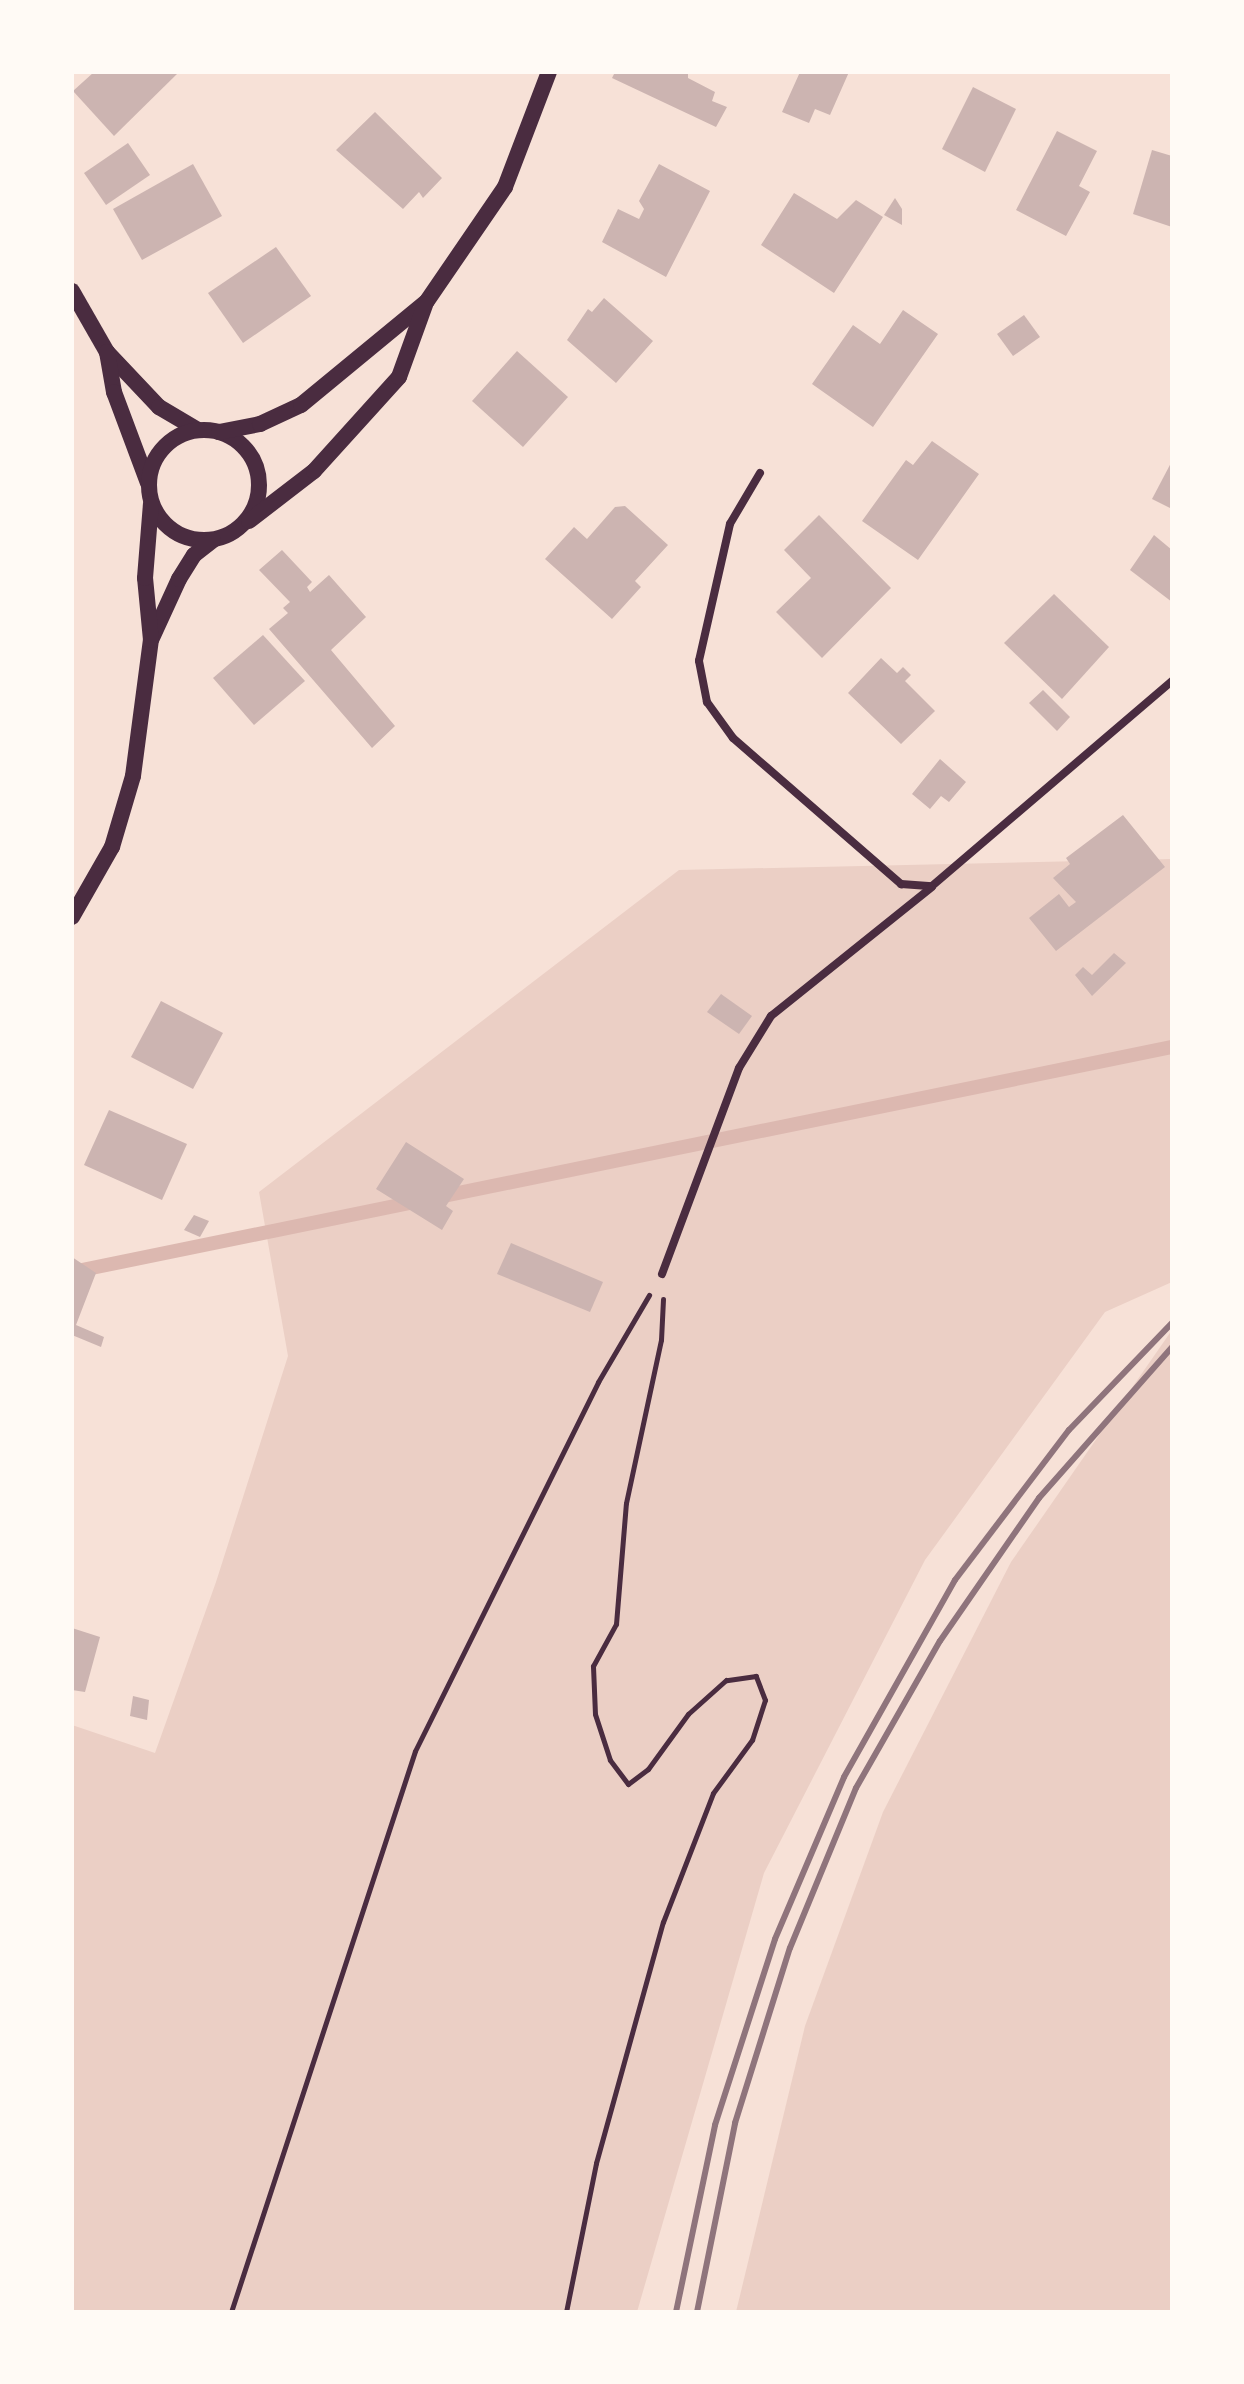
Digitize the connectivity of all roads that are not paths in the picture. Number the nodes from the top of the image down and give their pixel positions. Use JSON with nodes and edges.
{"nodes":[{"id":1,"x":549,"y":72,"type":"edge"},
{"id":2,"x":72,"y":291,"type":"edge"},
{"id":3,"x":427,"y":301,"type":"junction"},
{"id":4,"x":107,"y":352,"type":"junction"},
{"id":5,"x":198,"y":430,"type":"junction"},
{"id":6,"x":219,"y":432,"type":"junction"},
{"id":7,"x":760,"y":473,"type":"dead end"},
{"id":8,"x":149,"y":484,"type":"junction"},
{"id":9,"x":151,"y":504,"type":"junction"},
{"id":10,"x":235,"y":531,"type":"junction"},
{"id":11,"x":213,"y":540,"type":"junction"},
{"id":12,"x":151,"y":640,"type":"junction"},
{"id":13,"x":1172,"y":681,"type":"edge"},
{"id":14,"x":932,"y":886,"type":"junction"},
{"id":15,"x":72,"y":917,"type":"edge"},
{"id":16,"x":662,"y":1274,"type":"road end"}],
"edges":[{"from":1,"to":3,"type":"main road"},
{"from":2,"to":4,"type":"main road"},
{"from":3,"to":6,"type":"main road"},
{"from":3,"to":10,"type":"main road"},
{"from":4,"to":5,"type":"main road"},
{"from":4,"to":8,"type":"main road"},
{"from":5,"to":6,"type":"main road"},
{"from":5,"to":8,"type":"main road"},
{"from":6,"to":10,"type":"main road"},
{"from":7,"to":14,"type":"street"},
{"from":8,"to":9,"type":"main road"},
{"from":9,"to":11,"type":"main road"},
{"from":9,"to":12,"type":"main road"},
{"from":10,"to":11,"type":"main road"},
{"from":11,"to":12,"type":"main road"},
{"from":12,"to":15,"type":"main road"},
{"from":13,"to":14,"type":"street"},
{"from":14,"to":16,"type":"street"}]}
